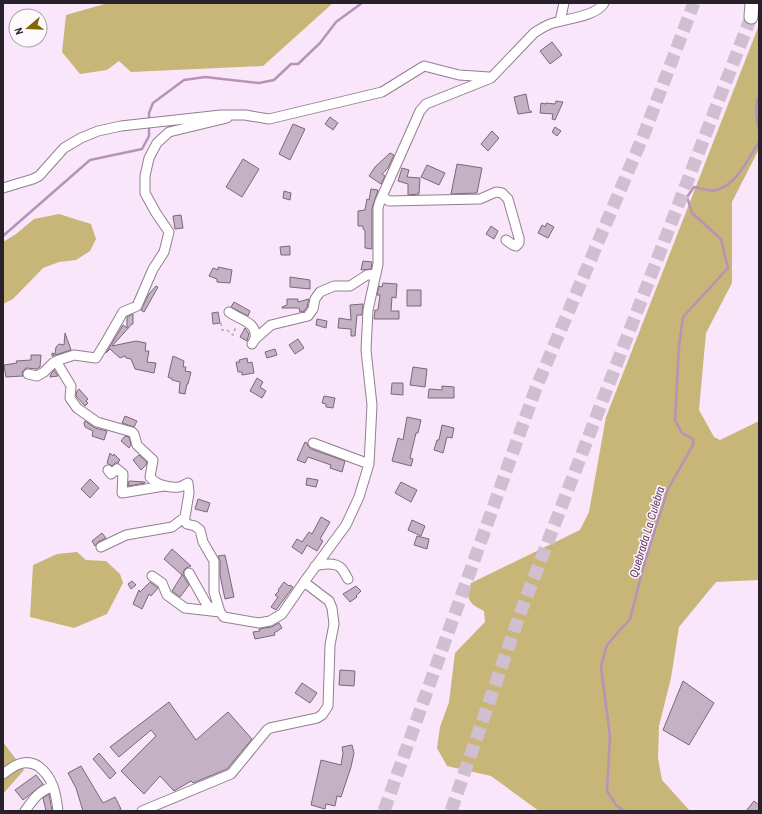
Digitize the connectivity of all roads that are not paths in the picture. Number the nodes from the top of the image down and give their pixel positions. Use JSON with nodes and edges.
{"nodes":[{"id":1,"x":564,"y":3,"type":"edge"},
{"id":2,"x":604,"y":3,"type":"edge"},
{"id":3,"x":752,"y":3,"type":"edge"},
{"id":4,"x":751,"y":18,"type":"tunnel mouth"},
{"id":5,"x":560,"y":21,"type":"junction"},
{"id":6,"x":491,"y":78,"type":"junction"},
{"id":7,"x":238,"y":115,"type":"junction"},
{"id":8,"x":3,"y":188,"type":"edge"},
{"id":9,"x":382,"y":197,"type":"junction"},
{"id":10,"x":506,"y":240,"type":"dead end"},
{"id":11,"x":376,"y":274,"type":"junction"},
{"id":12,"x":229,"y":312,"type":"dead end"},
{"id":13,"x":56,"y":361,"type":"junction"},
{"id":14,"x":28,"y":374,"type":"dead end"},
{"id":15,"x":313,"y":443,"type":"dead end"},
{"id":16,"x":369,"y":464,"type":"junction"},
{"id":17,"x":108,"y":470,"type":"dead end"},
{"id":18,"x":165,"y":485,"type":"junction"},
{"id":19,"x":185,"y":517,"type":"junction"},
{"id":20,"x":101,"y":546,"type":"dead end"},
{"id":21,"x":315,"y":566,"type":"junction"},
{"id":22,"x":189,"y":573,"type":"dead end"},
{"id":23,"x":152,"y":576,"type":"dead end"},
{"id":24,"x":348,"y":579,"type":"dead end"},
{"id":25,"x":304,"y":582,"type":"junction"},
{"id":26,"x":220,"y":612,"type":"junction"},
{"id":27,"x":3,"y":774,"type":"edge"},
{"id":28,"x":53,"y":786,"type":"junction"},
{"id":29,"x":25,"y":811,"type":"edge"},
{"id":30,"x":58,"y":811,"type":"edge"},
{"id":31,"x":142,"y":811,"type":"edge"}],
"edges":[{"from":1,"to":5,"type":"street"},
{"from":2,"to":5,"type":"street"},
{"from":3,"to":4,"type":"highway"},
{"from":5,"to":6,"type":"street"},
{"from":6,"to":7,"type":"street"},
{"from":6,"to":9,"type":"street"},
{"from":7,"to":8,"type":"street"},
{"from":7,"to":13,"type":"street"},
{"from":9,"to":10,"type":"street"},
{"from":9,"to":11,"type":"street"},
{"from":11,"to":12,"type":"street"},
{"from":11,"to":16,"type":"street"},
{"from":13,"to":14,"type":"street"},
{"from":13,"to":18,"type":"street"},
{"from":15,"to":16,"type":"street"},
{"from":16,"to":21,"type":"street"},
{"from":17,"to":18,"type":"street"},
{"from":18,"to":19,"type":"street"},
{"from":19,"to":20,"type":"street"},
{"from":19,"to":26,"type":"street"},
{"from":21,"to":24,"type":"street"},
{"from":21,"to":25,"type":"street"},
{"from":22,"to":26,"type":"street"},
{"from":23,"to":26,"type":"street"},
{"from":25,"to":26,"type":"street"},
{"from":25,"to":31,"type":"street"},
{"from":27,"to":28,"type":"street"},
{"from":28,"to":29,"type":"street"},
{"from":28,"to":30,"type":"street"}]}
